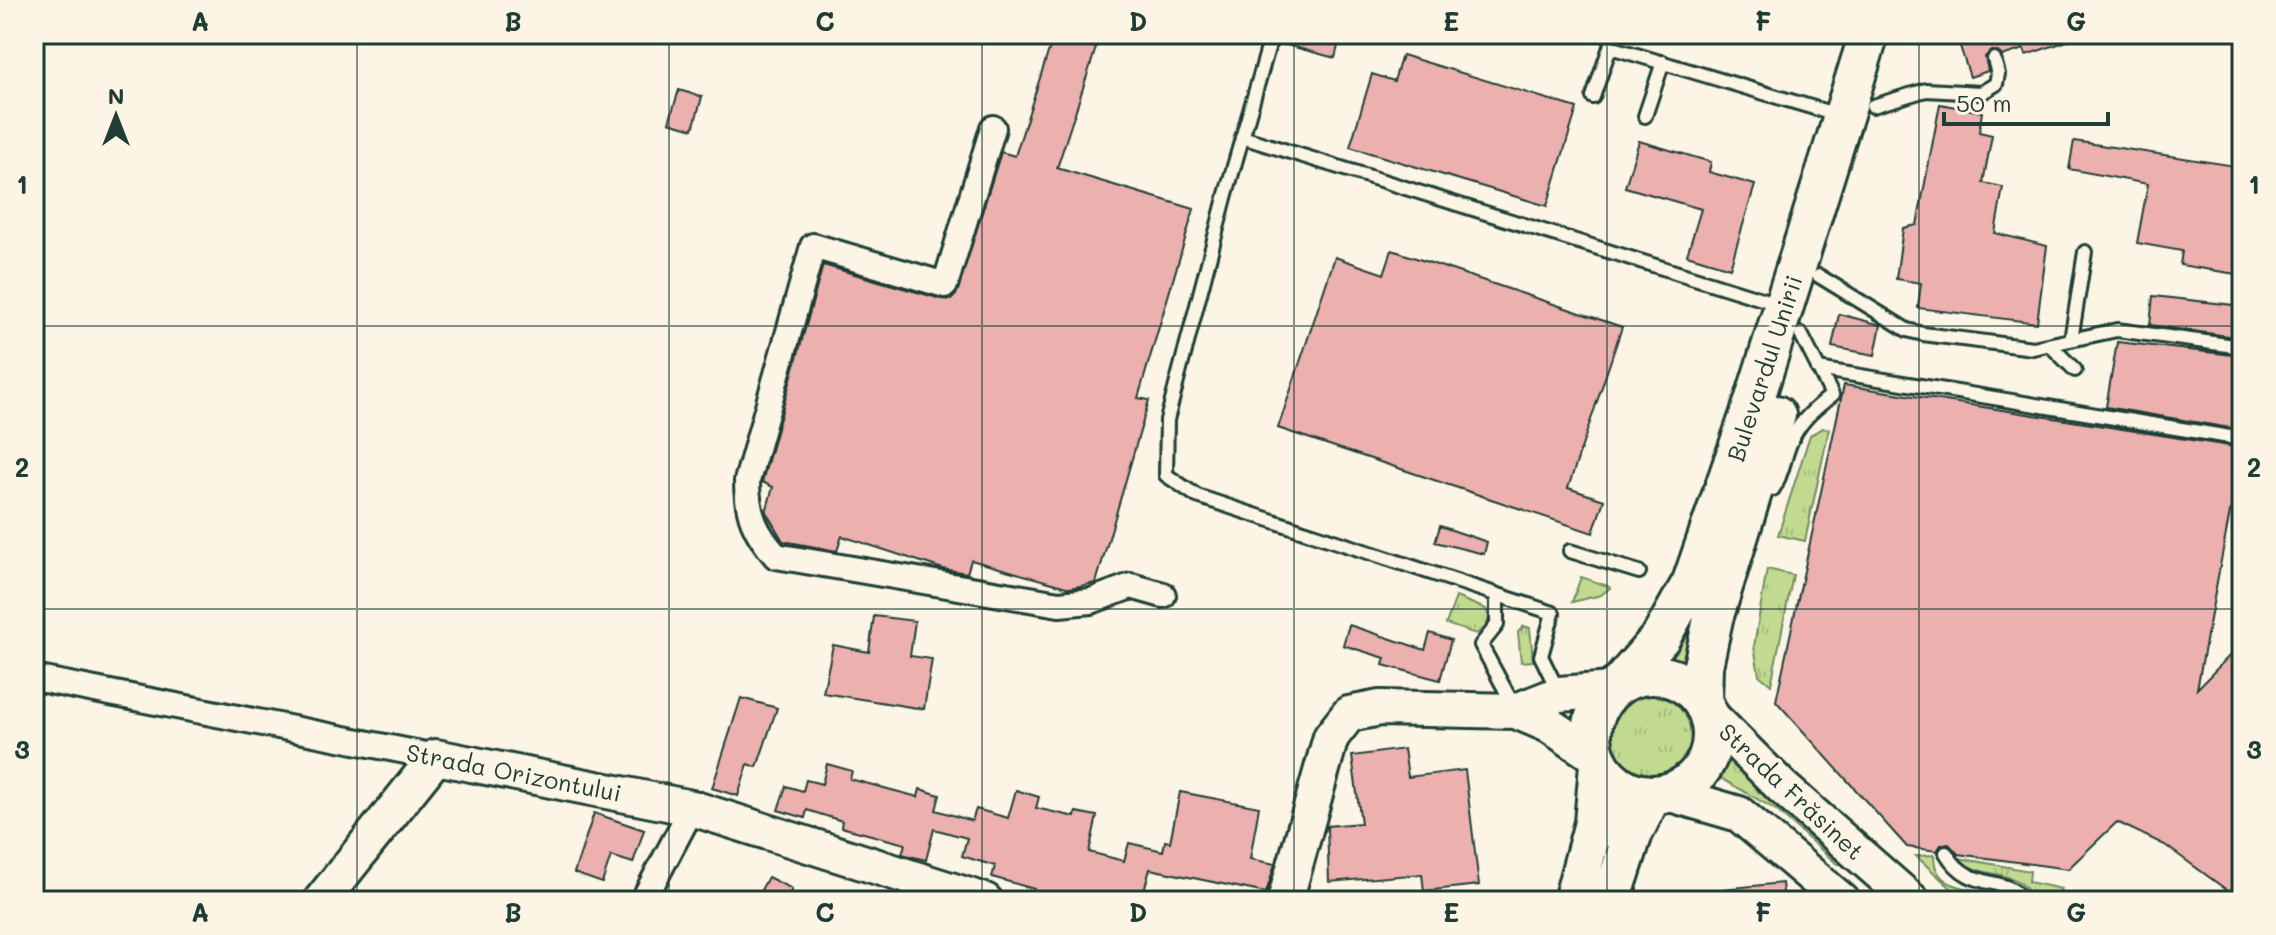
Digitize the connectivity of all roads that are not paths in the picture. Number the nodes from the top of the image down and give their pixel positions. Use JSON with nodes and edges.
{"nodes":[{"id":1,"x":1272,"y":34,"type":"edge"},
{"id":2,"x":1869,"y":34,"type":"edge"},
{"id":3,"x":1896,"y":34,"type":"edge"},
{"id":4,"x":1994,"y":59,"type":"dead end"},
{"id":5,"x":1663,"y":62,"type":"junction"},
{"id":6,"x":1593,"y":97,"type":"dead end"},
{"id":7,"x":1859,"y":111,"type":"junction"},
{"id":8,"x":1645,"y":116,"type":"dead end"},
{"id":9,"x":993,"y":128,"type":"dead end"},
{"id":10,"x":1242,"y":137,"type":"junction"},
{"id":11,"x":2085,"y":252,"type":"dead end"},
{"id":12,"x":1819,"y":276,"type":"junction"},
{"id":13,"x":1793,"y":320,"type":"junction"},
{"id":14,"x":2071,"y":340,"type":"junction"},
{"id":15,"x":2050,"y":345,"type":"junction"},
{"id":16,"x":2242,"y":347,"type":"edge"},
{"id":17,"x":1818,"y":369,"type":"junction"},
{"id":18,"x":2075,"y":370,"type":"dead end"},
{"id":19,"x":2242,"y":439,"type":"edge"},
{"id":20,"x":1751,"y":496,"type":"junction"},
{"id":21,"x":1570,"y":551,"type":"dead end"},
{"id":22,"x":1639,"y":572,"type":"dead end"},
{"id":23,"x":1163,"y":595,"type":"dead end"},
{"id":24,"x":1497,"y":595,"type":"junction"},
{"id":25,"x":34,"y":678,"type":"edge"},
{"id":26,"x":1616,"y":686,"type":"junction"},
{"id":27,"x":1559,"y":694,"type":"junction"},
{"id":28,"x":1705,"y":707,"type":"junction"},
{"id":29,"x":1516,"y":711,"type":"junction"},
{"id":30,"x":436,"y":757,"type":"junction"},
{"id":31,"x":1597,"y":760,"type":"junction"},
{"id":32,"x":1646,"y":799,"type":"junction"},
{"id":33,"x":692,"y":808,"type":"junction"},
{"id":34,"x":1606,"y":848,"type":"dead end"},
{"id":35,"x":1946,"y":853,"type":"dead end"},
{"id":36,"x":321,"y":901,"type":"edge"},
{"id":37,"x":643,"y":901,"type":"edge"},
{"id":38,"x":985,"y":901,"type":"edge"},
{"id":39,"x":1285,"y":901,"type":"edge"},
{"id":40,"x":1573,"y":901,"type":"edge"},
{"id":41,"x":1611,"y":901,"type":"edge"},
{"id":42,"x":1842,"y":901,"type":"edge"},
{"id":43,"x":1912,"y":901,"type":"edge"},
{"id":44,"x":2022,"y":901,"type":"edge"}],
"edges":[{"from":1,"to":10,"type":"lane"},
{"from":2,"to":7,"type":"main road","name":"Bulevardul Unirii"},
{"from":3,"to":7,"type":"main road","name":"Bulevardul Unirii"},
{"from":4,"to":7,"type":"lane"},
{"from":5,"to":6,"type":"lane"},
{"from":5,"to":7,"type":"lane"},
{"from":5,"to":8,"type":"lane"},
{"from":7,"to":12,"type":"main road","name":"Bulevardul Unirii"},
{"from":7,"to":13,"type":"main road","name":"Bulevardul Unirii"},
{"from":9,"to":23,"type":"street"},
{"from":10,"to":13,"type":"lane"},
{"from":10,"to":24,"type":"lane"},
{"from":11,"to":14,"type":"lane"},
{"from":12,"to":13,"type":"main road","name":"Bulevardul Unirii"},
{"from":12,"to":15,"type":"lane"},
{"from":13,"to":17,"type":"lane"},
{"from":13,"to":20,"type":"main road","name":"Bulevardul Unirii"},
{"from":13,"to":26,"type":"main road","name":"Bulevardul Unirii"},
{"from":14,"to":15,"type":"lane"},
{"from":14,"to":16,"type":"lane"},
{"from":15,"to":18,"type":"lane"},
{"from":17,"to":19,"type":"lane"},
{"from":17,"to":20,"type":"lane"},
{"from":20,"to":28,"type":"main road","name":"Bulevardul Unirii"},
{"from":21,"to":22,"type":"lane"},
{"from":24,"to":27,"type":"lane"},
{"from":24,"to":29,"type":"lane"},
{"from":25,"to":30,"type":"street","name":"Strada Orizontului"},
{"from":26,"to":27,"type":"street"},
{"from":26,"to":28,"type":"main road"},
{"from":26,"to":31,"type":"main road"},
{"from":27,"to":29,"type":"street"},
{"from":28,"to":32,"type":"main road"},
{"from":28,"to":43,"type":"street","name":"Strada Frăsinet"},
{"from":29,"to":31,"type":"street"},
{"from":29,"to":39,"type":"street"},
{"from":30,"to":33,"type":"street","name":"Strada Orizontului"},
{"from":30,"to":36,"type":"street"},
{"from":31,"to":32,"type":"main road"},
{"from":31,"to":40,"type":"main road"},
{"from":32,"to":34,"type":"lane"},
{"from":32,"to":41,"type":"main road"},
{"from":32,"to":42,"type":"street","name":"Strada Frăsinet"},
{"from":33,"to":37,"type":"street"},
{"from":33,"to":38,"type":"street","name":"Strada Orizontului"},
{"from":35,"to":44,"type":"lane"}]}
